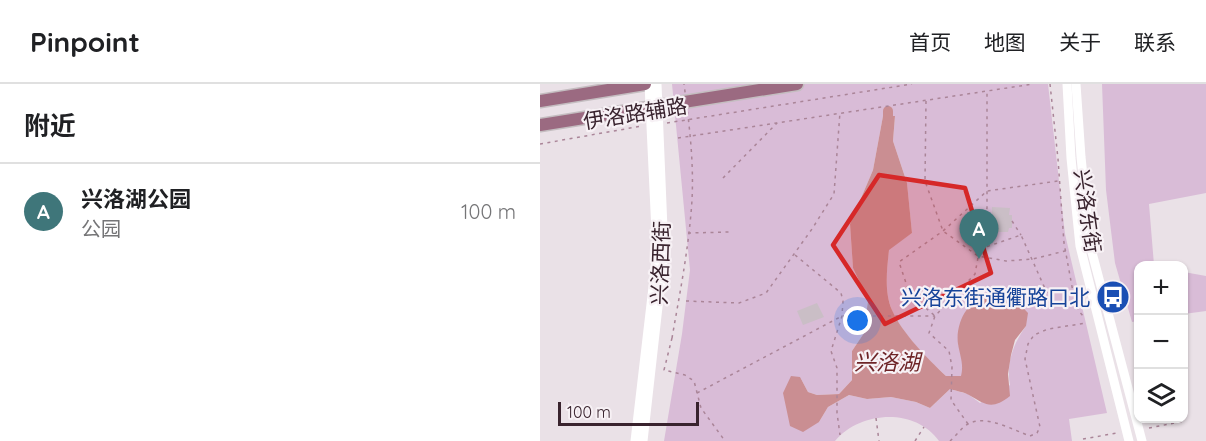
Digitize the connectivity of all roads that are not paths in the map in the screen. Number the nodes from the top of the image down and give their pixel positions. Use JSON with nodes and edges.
{"nodes":[{"id":1,"x":647,"y":84,"type":"edge"},
{"id":2,"x":657,"y":84,"type":"edge"},
{"id":3,"x":797,"y":84,"type":"edge"},
{"id":4,"x":1067,"y":84,"type":"edge"},
{"id":5,"x":1076,"y":84,"type":"edge"},
{"id":6,"x":540,"y":101,"type":"edge"},
{"id":7,"x":653,"y":106,"type":"junction"},
{"id":8,"x":540,"y":125,"type":"edge"},
{"id":9,"x":653,"y":125,"type":"junction"},
{"id":10,"x":635,"y":441,"type":"edge"},
{"id":11,"x":643,"y":441,"type":"edge"},
{"id":12,"x":1129,"y":441,"type":"edge"},
{"id":13,"x":1142,"y":441,"type":"edge"}],
"edges":[{"from":1,"to":6,"type":"main road"},
{"from":1,"to":7,"type":"street","name":"兴洛西街"},
{"from":2,"to":7,"type":"street","name":"兴洛西街"},
{"from":3,"to":7,"type":"main road"},
{"from":4,"to":12,"type":"street","name":"兴洛东街"},
{"from":5,"to":13,"type":"street","name":"兴洛东街"},
{"from":7,"to":8,"type":"main road"},
{"from":7,"to":9,"type":"street","name":"兴洛西街"},
{"from":9,"to":10,"type":"street","name":"兴洛西街"},
{"from":9,"to":11,"type":"street","name":"兴洛西街"}]}
